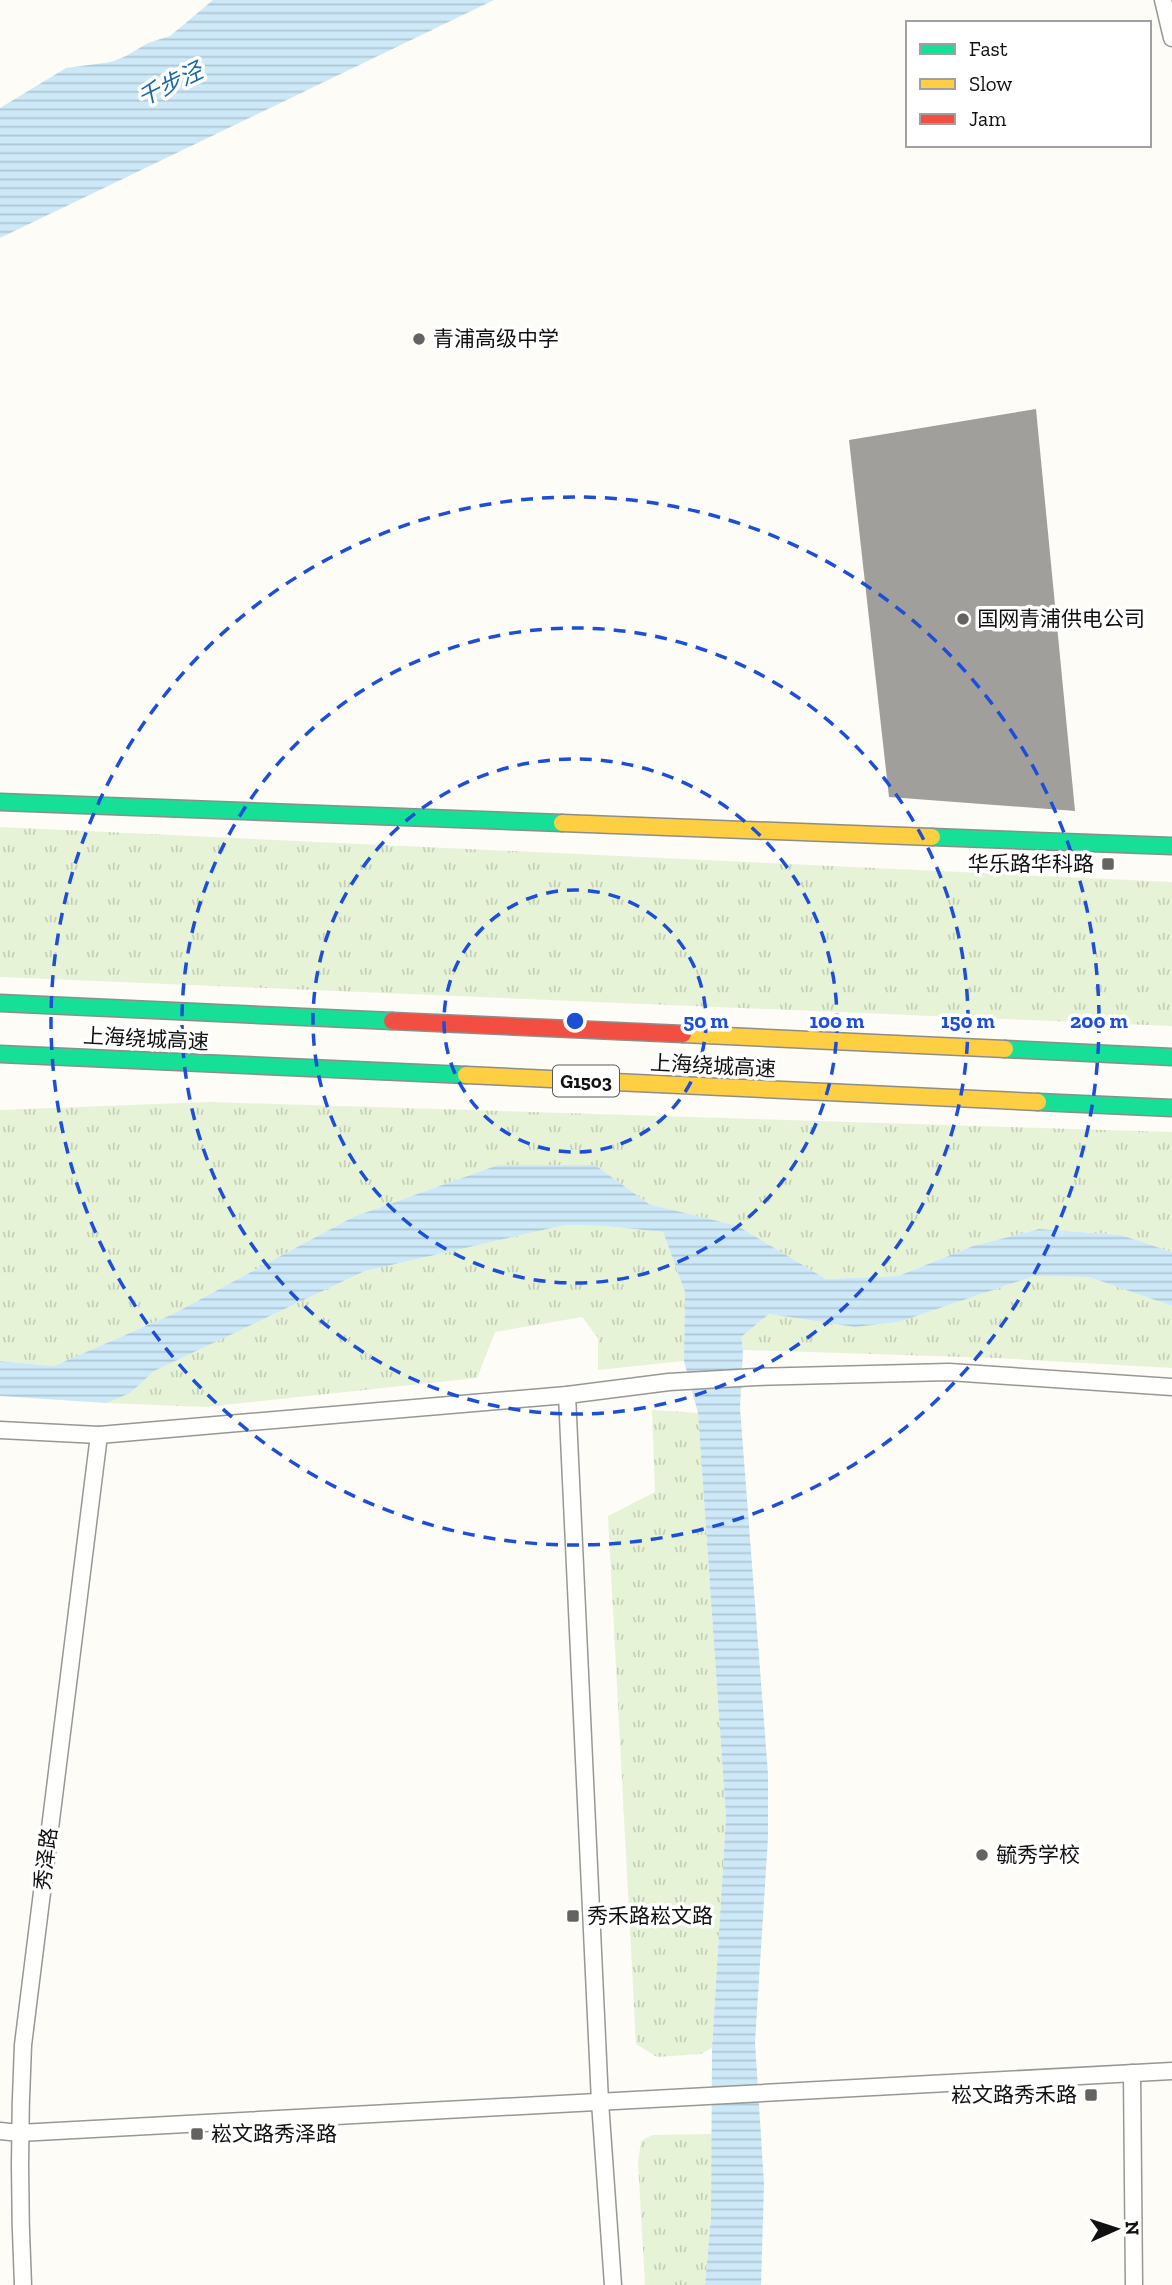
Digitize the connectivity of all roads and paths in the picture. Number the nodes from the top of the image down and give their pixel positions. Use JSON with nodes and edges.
{"nodes":[{"id":1,"x":1163,"y":0,"type":"edge"},
{"id":2,"x":1172,"y":38,"type":"edge"},
{"id":3,"x":0,"y":802,"type":"edge"},
{"id":4,"x":1172,"y":846,"type":"edge"},
{"id":5,"x":0,"y":1003,"type":"edge"},
{"id":6,"x":0,"y":1054,"type":"edge"},
{"id":7,"x":1172,"y":1057,"type":"edge"},
{"id":8,"x":1172,"y":1108,"type":"edge"},
{"id":9,"x":1172,"y":1387,"type":"edge"},
{"id":10,"x":567,"y":1395,"type":"junction"},
{"id":11,"x":0,"y":1430,"type":"edge"},
{"id":12,"x":99,"y":1435,"type":"junction"},
{"id":13,"x":1172,"y":2071,"type":"edge"},
{"id":14,"x":1132,"y":2073,"type":"junction"},
{"id":15,"x":600,"y":2102,"type":"junction"},
{"id":16,"x":0,"y":2131,"type":"edge"},
{"id":17,"x":19,"y":2133,"type":"junction"},
{"id":18,"x":23,"y":2285,"type":"edge"},
{"id":19,"x":613,"y":2285,"type":"edge"},
{"id":20,"x":1134,"y":2285,"type":"edge"}],
"edges":[{"from":1,"to":2,"type":"street"},
{"from":3,"to":4,"type":"main road"},
{"from":5,"to":7,"type":"main road","name":"上海绕城高速"},
{"from":6,"to":8,"type":"main road","name":"上海绕城高速","number":"G1503"},
{"from":9,"to":10,"type":"street"},
{"from":10,"to":12,"type":"street"},
{"from":10,"to":15,"type":"street"},
{"from":11,"to":12,"type":"street"},
{"from":12,"to":17,"type":"street","name":"秀泽路"},
{"from":13,"to":14,"type":"street"},
{"from":14,"to":15,"type":"street"},
{"from":14,"to":20,"type":"street"},
{"from":15,"to":17,"type":"street"},
{"from":15,"to":19,"type":"street"},
{"from":16,"to":17,"type":"street"},
{"from":17,"to":18,"type":"street","name":"秀泽路"}]}
